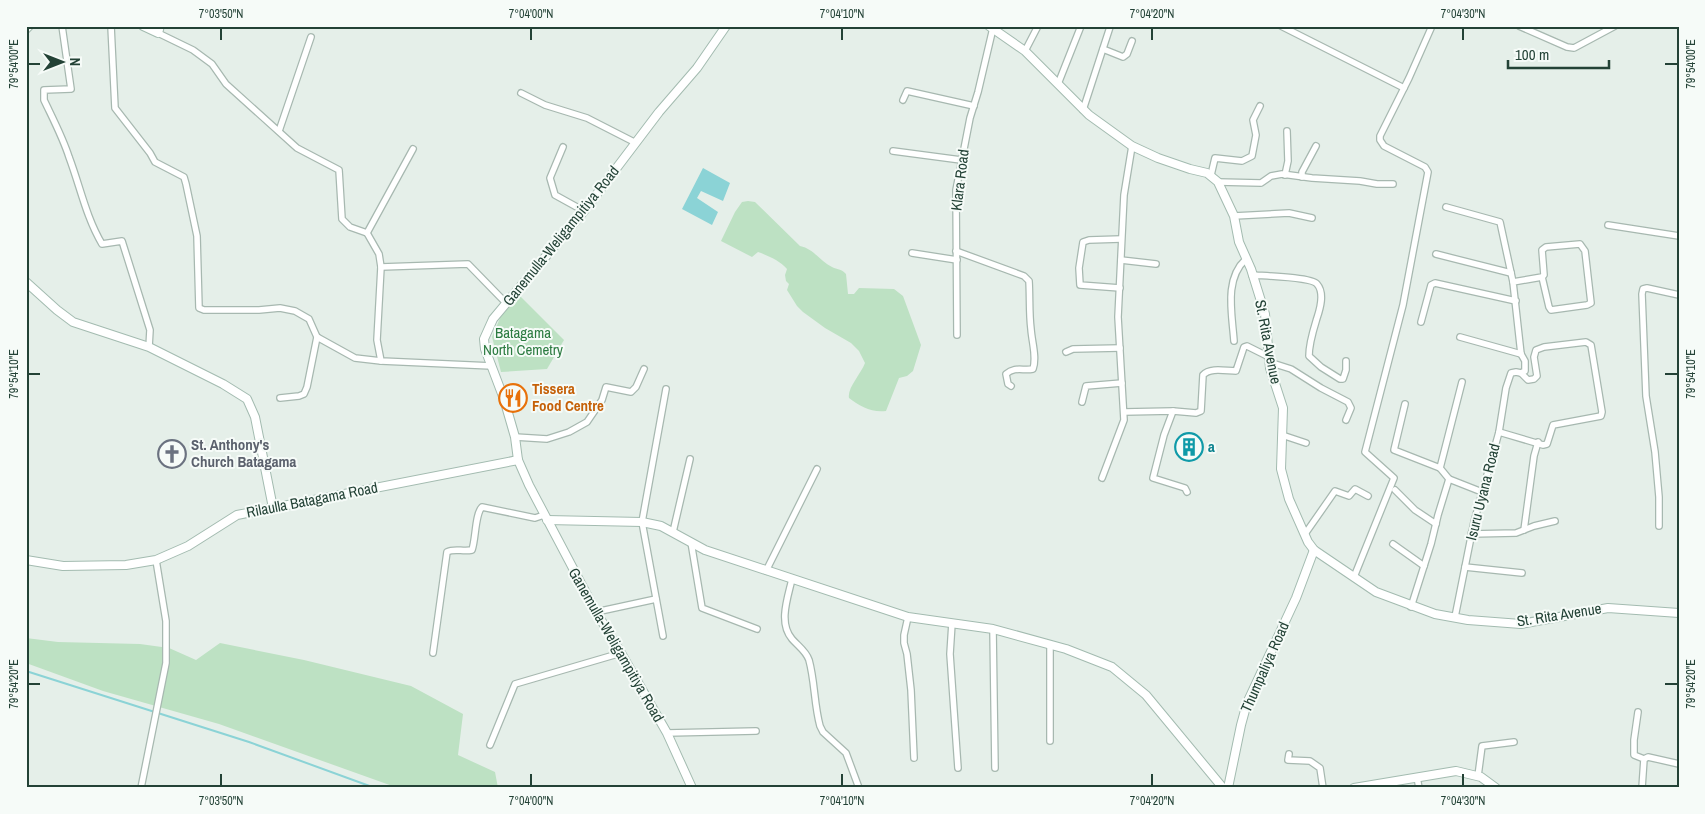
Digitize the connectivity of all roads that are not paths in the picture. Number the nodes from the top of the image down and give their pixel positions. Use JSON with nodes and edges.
{"nodes":[{"id":1,"x":29,"y":26,"type":"edge"},
{"id":2,"x":62,"y":26,"type":"edge"},
{"id":3,"x":111,"y":26,"type":"edge"},
{"id":4,"x":143,"y":26,"type":"edge"},
{"id":5,"x":726,"y":26,"type":"edge"},
{"id":6,"x":1038,"y":26,"type":"edge"},
{"id":7,"x":1081,"y":26,"type":"edge"},
{"id":8,"x":1281,"y":26,"type":"edge"},
{"id":9,"x":1432,"y":26,"type":"edge"},
{"id":10,"x":1519,"y":26,"type":"edge"},
{"id":11,"x":1615,"y":26,"type":"edge"},
{"id":12,"x":991,"y":27,"type":"edge"},
{"id":13,"x":1110,"y":27,"type":"edge"},
{"id":14,"x":26,"y":29,"type":"edge"},
{"id":15,"x":159,"y":30,"type":"edge"},
{"id":16,"x":311,"y":37,"type":"dead end"},
{"id":17,"x":1132,"y":41,"type":"dead end"},
{"id":18,"x":1103,"y":49,"type":"junction"},
{"id":19,"x":1025,"y":51,"type":"junction"},
{"id":20,"x":1058,"y":84,"type":"junction"},
{"id":21,"x":1404,"y":88,"type":"junction"},
{"id":22,"x":521,"y":93,"type":"dead end"},
{"id":23,"x":903,"y":100,"type":"dead end"},
{"id":24,"x":974,"y":106,"type":"junction"},
{"id":25,"x":1260,"y":106,"type":"dead end"},
{"id":26,"x":1083,"y":110,"type":"junction"},
{"id":27,"x":278,"y":131,"type":"junction"},
{"id":28,"x":1287,"y":131,"type":"dead end"},
{"id":29,"x":636,"y":143,"type":"junction"},
{"id":30,"x":1132,"y":146,"type":"junction"},
{"id":31,"x":1316,"y":146,"type":"dead end"},
{"id":32,"x":563,"y":147,"type":"dead end"},
{"id":33,"x":413,"y":149,"type":"dead end"},
{"id":34,"x":893,"y":151,"type":"dead end"},
{"id":35,"x":961,"y":160,"type":"junction"},
{"id":36,"x":1211,"y":175,"type":"junction"},
{"id":37,"x":1285,"y":175,"type":"junction"},
{"id":38,"x":1302,"y":177,"type":"junction"},
{"id":39,"x":1218,"y":182,"type":"junction"},
{"id":40,"x":1393,"y":184,"type":"dead end"},
{"id":41,"x":1446,"y":207,"type":"dead end"},
{"id":42,"x":584,"y":211,"type":"junction"},
{"id":43,"x":1234,"y":216,"type":"junction"},
{"id":44,"x":1312,"y":218,"type":"dead end"},
{"id":45,"x":1608,"y":225,"type":"dead end"},
{"id":46,"x":367,"y":233,"type":"junction"},
{"id":47,"x":1679,"y":236,"type":"edge"},
{"id":48,"x":1121,"y":239,"type":"junction"},
{"id":49,"x":956,"y":251,"type":"junction"},
{"id":50,"x":912,"y":253,"type":"dead end"},
{"id":51,"x":1436,"y":254,"type":"dead end"},
{"id":52,"x":1246,"y":259,"type":"junction"},
{"id":53,"x":957,"y":260,"type":"junction"},
{"id":54,"x":1121,"y":260,"type":"junction"},
{"id":55,"x":1156,"y":264,"type":"dead end"},
{"id":56,"x":381,"y":267,"type":"junction"},
{"id":57,"x":1512,"y":273,"type":"junction"},
{"id":58,"x":1252,"y":275,"type":"junction"},
{"id":59,"x":1542,"y":277,"type":"junction"},
{"id":60,"x":26,"y":282,"type":"edge"},
{"id":61,"x":1513,"y":282,"type":"junction"},
{"id":62,"x":1120,"y":288,"type":"junction"},
{"id":63,"x":1679,"y":294,"type":"edge"},
{"id":64,"x":506,"y":302,"type":"junction"},
{"id":65,"x":1516,"y":302,"type":"junction"},
{"id":66,"x":1421,"y":322,"type":"dead end"},
{"id":67,"x":957,"y":335,"type":"dead end"},
{"id":68,"x":317,"y":337,"type":"junction"},
{"id":69,"x":1460,"y":337,"type":"dead end"},
{"id":70,"x":1234,"y":341,"type":"dead end"},
{"id":71,"x":149,"y":347,"type":"junction"},
{"id":72,"x":1120,"y":348,"type":"junction"},
{"id":73,"x":1066,"y":352,"type":"dead end"},
{"id":74,"x":1520,"y":354,"type":"junction"},
{"id":75,"x":1269,"y":359,"type":"junction"},
{"id":76,"x":381,"y":361,"type":"junction"},
{"id":77,"x":1346,"y":361,"type":"dead end"},
{"id":78,"x":492,"y":366,"type":"junction"},
{"id":79,"x":644,"y":369,"type":"dead end"},
{"id":80,"x":1519,"y":372,"type":"junction"},
{"id":81,"x":1462,"y":382,"type":"dead end"},
{"id":82,"x":1122,"y":383,"type":"junction"},
{"id":83,"x":1011,"y":386,"type":"dead end"},
{"id":84,"x":666,"y":389,"type":"dead end"},
{"id":85,"x":280,"y":398,"type":"dead end"},
{"id":86,"x":1082,"y":402,"type":"dead end"},
{"id":87,"x":1405,"y":404,"type":"dead end"},
{"id":88,"x":1124,"y":412,"type":"junction"},
{"id":89,"x":1173,"y":412,"type":"junction"},
{"id":90,"x":1346,"y":420,"type":"dead end"},
{"id":91,"x":1498,"y":432,"type":"junction"},
{"id":92,"x":1282,"y":435,"type":"junction"},
{"id":93,"x":515,"y":438,"type":"junction"},
{"id":94,"x":1538,"y":442,"type":"junction"},
{"id":95,"x":1306,"y":443,"type":"dead end"},
{"id":96,"x":690,"y":459,"type":"dead end"},
{"id":97,"x":518,"y":460,"type":"junction"},
{"id":98,"x":1440,"y":468,"type":"junction"},
{"id":99,"x":817,"y":469,"type":"dead end"},
{"id":100,"x":1102,"y":478,"type":"dead end"},
{"id":101,"x":1449,"y":479,"type":"junction"},
{"id":102,"x":1395,"y":490,"type":"dead end"},
{"id":103,"x":1187,"y":492,"type":"dead end"},
{"id":104,"x":1482,"y":492,"type":"junction"},
{"id":105,"x":1368,"y":496,"type":"dead end"},
{"id":106,"x":273,"y":508,"type":"junction"},
{"id":107,"x":545,"y":518,"type":"junction"},
{"id":108,"x":1555,"y":521,"type":"dead end"},
{"id":109,"x":642,"y":522,"type":"junction"},
{"id":110,"x":1436,"y":524,"type":"junction"},
{"id":111,"x":1659,"y":526,"type":"dead end"},
{"id":112,"x":1524,"y":530,"type":"junction"},
{"id":113,"x":673,"y":532,"type":"junction"},
{"id":114,"x":1305,"y":534,"type":"junction"},
{"id":115,"x":1471,"y":534,"type":"junction"},
{"id":116,"x":691,"y":542,"type":"junction"},
{"id":117,"x":1393,"y":544,"type":"dead end"},
{"id":118,"x":1314,"y":550,"type":"junction"},
{"id":119,"x":26,"y":560,"type":"edge"},
{"id":120,"x":156,"y":560,"type":"junction"},
{"id":121,"x":1424,"y":566,"type":"junction"},
{"id":122,"x":1465,"y":567,"type":"junction"},
{"id":123,"x":766,"y":570,"type":"junction"},
{"id":124,"x":1522,"y":573,"type":"dead end"},
{"id":125,"x":1354,"y":577,"type":"junction"},
{"id":126,"x":792,"y":579,"type":"junction"},
{"id":127,"x":656,"y":599,"type":"junction"},
{"id":128,"x":1411,"y":606,"type":"junction"},
{"id":129,"x":596,"y":612,"type":"junction"},
{"id":130,"x":1679,"y":613,"type":"edge"},
{"id":131,"x":908,"y":617,"type":"junction"},
{"id":132,"x":1455,"y":617,"type":"junction"},
{"id":133,"x":952,"y":623,"type":"junction"},
{"id":134,"x":757,"y":628,"type":"dead end"},
{"id":135,"x":993,"y":629,"type":"junction"},
{"id":136,"x":663,"y":636,"type":"dead end"},
{"id":137,"x":1050,"y":645,"type":"junction"},
{"id":138,"x":433,"y":653,"type":"dead end"},
{"id":139,"x":622,"y":653,"type":"junction"},
{"id":140,"x":1638,"y":712,"type":"dead end"},
{"id":141,"x":756,"y":731,"type":"dead end"},
{"id":142,"x":667,"y":734,"type":"junction"},
{"id":143,"x":1050,"y":741,"type":"dead end"},
{"id":144,"x":1514,"y":742,"type":"dead end"},
{"id":145,"x":490,"y":745,"type":"dead end"},
{"id":146,"x":1289,"y":754,"type":"dead end"},
{"id":147,"x":914,"y":758,"type":"dead end"},
{"id":148,"x":1644,"y":759,"type":"junction"},
{"id":149,"x":1679,"y":764,"type":"edge"},
{"id":150,"x":958,"y":768,"type":"dead end"},
{"id":151,"x":995,"y":768,"type":"dead end"},
{"id":152,"x":1478,"y":776,"type":"junction"},
{"id":153,"x":1417,"y":777,"type":"junction"},
{"id":154,"x":140,"y":788,"type":"edge"},
{"id":155,"x":692,"y":788,"type":"edge"},
{"id":156,"x":859,"y":788,"type":"edge"},
{"id":157,"x":1223,"y":788,"type":"edge"},
{"id":158,"x":1228,"y":788,"type":"edge"},
{"id":159,"x":1323,"y":788,"type":"edge"},
{"id":160,"x":1354,"y":788,"type":"edge"},
{"id":161,"x":1419,"y":788,"type":"edge"},
{"id":162,"x":1496,"y":788,"type":"edge"},
{"id":163,"x":1642,"y":788,"type":"edge"}],
"edges":[{"from":1,"to":14,"type":"street"},
{"from":2,"to":71,"type":"street"},
{"from":3,"to":68,"type":"street"},
{"from":4,"to":15,"type":"street"},
{"from":5,"to":29,"type":"street","name":"Ganemulla-Weligampitiya Road"},
{"from":6,"to":19,"type":"street"},
{"from":7,"to":20,"type":"street"},
{"from":8,"to":21,"type":"street"},
{"from":9,"to":21,"type":"street"},
{"from":10,"to":11,"type":"street"},
{"from":12,"to":19,"type":"street","name":"St. Rita Avenue"},
{"from":12,"to":24,"type":"street","name":"Klara Road"},
{"from":13,"to":18,"type":"street"},
{"from":15,"to":27,"type":"street"},
{"from":16,"to":27,"type":"street"},
{"from":17,"to":18,"type":"street"},
{"from":18,"to":26,"type":"street"},
{"from":19,"to":20,"type":"street","name":"St. Rita Avenue"},
{"from":20,"to":26,"type":"street","name":"St. Rita Avenue"},
{"from":21,"to":125,"type":"street"},
{"from":22,"to":29,"type":"street"},
{"from":23,"to":24,"type":"street"},
{"from":24,"to":35,"type":"street","name":"Klara Road"},
{"from":25,"to":36,"type":"street"},
{"from":26,"to":30,"type":"street","name":"St. Rita Avenue"},
{"from":27,"to":46,"type":"street"},
{"from":28,"to":37,"type":"street"},
{"from":29,"to":42,"type":"street","name":"Ganemulla-Weligampitiya Road"},
{"from":30,"to":36,"type":"street","name":"St. Rita Avenue"},
{"from":30,"to":48,"type":"street"},
{"from":31,"to":38,"type":"street"},
{"from":32,"to":42,"type":"street"},
{"from":33,"to":46,"type":"street"},
{"from":34,"to":35,"type":"street"},
{"from":35,"to":49,"type":"street","name":"Klara Road"},
{"from":36,"to":39,"type":"street","name":"St. Rita Avenue"},
{"from":37,"to":38,"type":"street"},
{"from":37,"to":39,"type":"street"},
{"from":38,"to":40,"type":"street"},
{"from":39,"to":43,"type":"street","name":"St. Rita Avenue"},
{"from":41,"to":57,"type":"street"},
{"from":42,"to":64,"type":"street","name":"Ganemulla-Weligampitiya Road"},
{"from":43,"to":44,"type":"street"},
{"from":43,"to":52,"type":"street","name":"St. Rita Avenue"},
{"from":45,"to":47,"type":"street"},
{"from":46,"to":56,"type":"street"},
{"from":48,"to":54,"type":"street"},
{"from":48,"to":62,"type":"street"},
{"from":49,"to":53,"type":"street","name":"Klara Road"},
{"from":49,"to":83,"type":"street"},
{"from":50,"to":53,"type":"street"},
{"from":51,"to":57,"type":"street"},
{"from":52,"to":58,"type":"street","name":"St. Rita Avenue"},
{"from":52,"to":70,"type":"street"},
{"from":53,"to":67,"type":"street","name":"Klara Road"},
{"from":54,"to":55,"type":"street"},
{"from":54,"to":62,"type":"street"},
{"from":56,"to":64,"type":"street"},
{"from":56,"to":76,"type":"street"},
{"from":57,"to":61,"type":"street"},
{"from":58,"to":75,"type":"street","name":"St. Rita Avenue"},
{"from":58,"to":77,"type":"street"},
{"from":59,"to":59,"type":"street"},
{"from":59,"to":61,"type":"street"},
{"from":60,"to":71,"type":"street"},
{"from":61,"to":65,"type":"street"},
{"from":62,"to":72,"type":"street"},
{"from":63,"to":111,"type":"street"},
{"from":64,"to":78,"type":"street","name":"Ganemulla-Weligampitiya Road"},
{"from":65,"to":66,"type":"street"},
{"from":65,"to":74,"type":"street"},
{"from":68,"to":76,"type":"street"},
{"from":68,"to":85,"type":"street"},
{"from":69,"to":74,"type":"street"},
{"from":71,"to":106,"type":"street"},
{"from":72,"to":73,"type":"street"},
{"from":72,"to":82,"type":"street"},
{"from":74,"to":80,"type":"street"},
{"from":75,"to":89,"type":"street"},
{"from":75,"to":90,"type":"street"},
{"from":75,"to":92,"type":"street","name":"St. Rita Avenue"},
{"from":76,"to":78,"type":"street"},
{"from":78,"to":93,"type":"street","name":"Ganemulla-Weligampitiya Road"},
{"from":79,"to":93,"type":"street"},
{"from":80,"to":91,"type":"street","name":"Isuru Uyana Road"},
{"from":80,"to":94,"type":"street"},
{"from":81,"to":98,"type":"street"},
{"from":82,"to":86,"type":"street"},
{"from":82,"to":88,"type":"street"},
{"from":84,"to":109,"type":"street"},
{"from":87,"to":98,"type":"street"},
{"from":88,"to":89,"type":"street"},
{"from":88,"to":100,"type":"street"},
{"from":89,"to":103,"type":"street"},
{"from":91,"to":94,"type":"street"},
{"from":91,"to":104,"type":"street","name":"Isuru Uyana Road"},
{"from":92,"to":95,"type":"street"},
{"from":92,"to":114,"type":"street","name":"St. Rita Avenue"},
{"from":93,"to":97,"type":"street","name":"Ganemulla-Weligampitiya Road"},
{"from":94,"to":112,"type":"street"},
{"from":96,"to":113,"type":"street"},
{"from":97,"to":106,"type":"street","name":"Rilaulla Batagama Road"},
{"from":97,"to":107,"type":"street","name":"Ganemulla-Weligampitiya Road"},
{"from":98,"to":101,"type":"street"},
{"from":99,"to":123,"type":"street"},
{"from":101,"to":104,"type":"street"},
{"from":101,"to":110,"type":"street"},
{"from":102,"to":110,"type":"street"},
{"from":104,"to":115,"type":"street","name":"Isuru Uyana Road"},
{"from":105,"to":114,"type":"street"},
{"from":106,"to":120,"type":"street","name":"Rilaulla Batagama Road"},
{"from":107,"to":109,"type":"street"},
{"from":107,"to":129,"type":"street","name":"Ganemulla-Weligampitiya Road"},
{"from":107,"to":138,"type":"street"},
{"from":108,"to":112,"type":"street"},
{"from":109,"to":113,"type":"street"},
{"from":109,"to":127,"type":"street"},
{"from":110,"to":121,"type":"street"},
{"from":112,"to":115,"type":"street"},
{"from":113,"to":116,"type":"street"},
{"from":114,"to":118,"type":"street","name":"St. Rita Avenue"},
{"from":115,"to":122,"type":"street","name":"Isuru Uyana Road"},
{"from":116,"to":123,"type":"street"},
{"from":116,"to":134,"type":"street"},
{"from":117,"to":121,"type":"street"},
{"from":118,"to":125,"type":"street","name":"St. Rita Avenue"},
{"from":118,"to":158,"type":"street","name":"Thumpaliya Road"},
{"from":119,"to":120,"type":"street","name":"Rilaulla Batagama Road"},
{"from":120,"to":154,"type":"street"},
{"from":121,"to":128,"type":"street"},
{"from":122,"to":124,"type":"street"},
{"from":122,"to":132,"type":"street","name":"Isuru Uyana Road"},
{"from":123,"to":126,"type":"street"},
{"from":125,"to":128,"type":"street","name":"St. Rita Avenue"},
{"from":126,"to":131,"type":"street"},
{"from":126,"to":156,"type":"street"},
{"from":127,"to":129,"type":"street"},
{"from":127,"to":136,"type":"street"},
{"from":128,"to":132,"type":"street","name":"St. Rita Avenue"},
{"from":129,"to":139,"type":"street","name":"Ganemulla-Weligampitiya Road"},
{"from":130,"to":132,"type":"street","name":"St. Rita Avenue"},
{"from":131,"to":133,"type":"street"},
{"from":131,"to":147,"type":"street"},
{"from":133,"to":135,"type":"street"},
{"from":133,"to":150,"type":"street"},
{"from":135,"to":137,"type":"street"},
{"from":135,"to":151,"type":"street"},
{"from":137,"to":143,"type":"street"},
{"from":137,"to":157,"type":"street"},
{"from":139,"to":142,"type":"street","name":"Ganemulla-Weligampitiya Road"},
{"from":139,"to":145,"type":"street"},
{"from":140,"to":148,"type":"street"},
{"from":141,"to":142,"type":"street"},
{"from":142,"to":155,"type":"street","name":"Ganemulla-Weligampitiya Road"},
{"from":144,"to":152,"type":"street"},
{"from":146,"to":159,"type":"street"},
{"from":148,"to":149,"type":"street"},
{"from":148,"to":163,"type":"street"},
{"from":152,"to":153,"type":"street"},
{"from":152,"to":162,"type":"street"},
{"from":153,"to":160,"type":"street"},
{"from":153,"to":161,"type":"street"}]}
